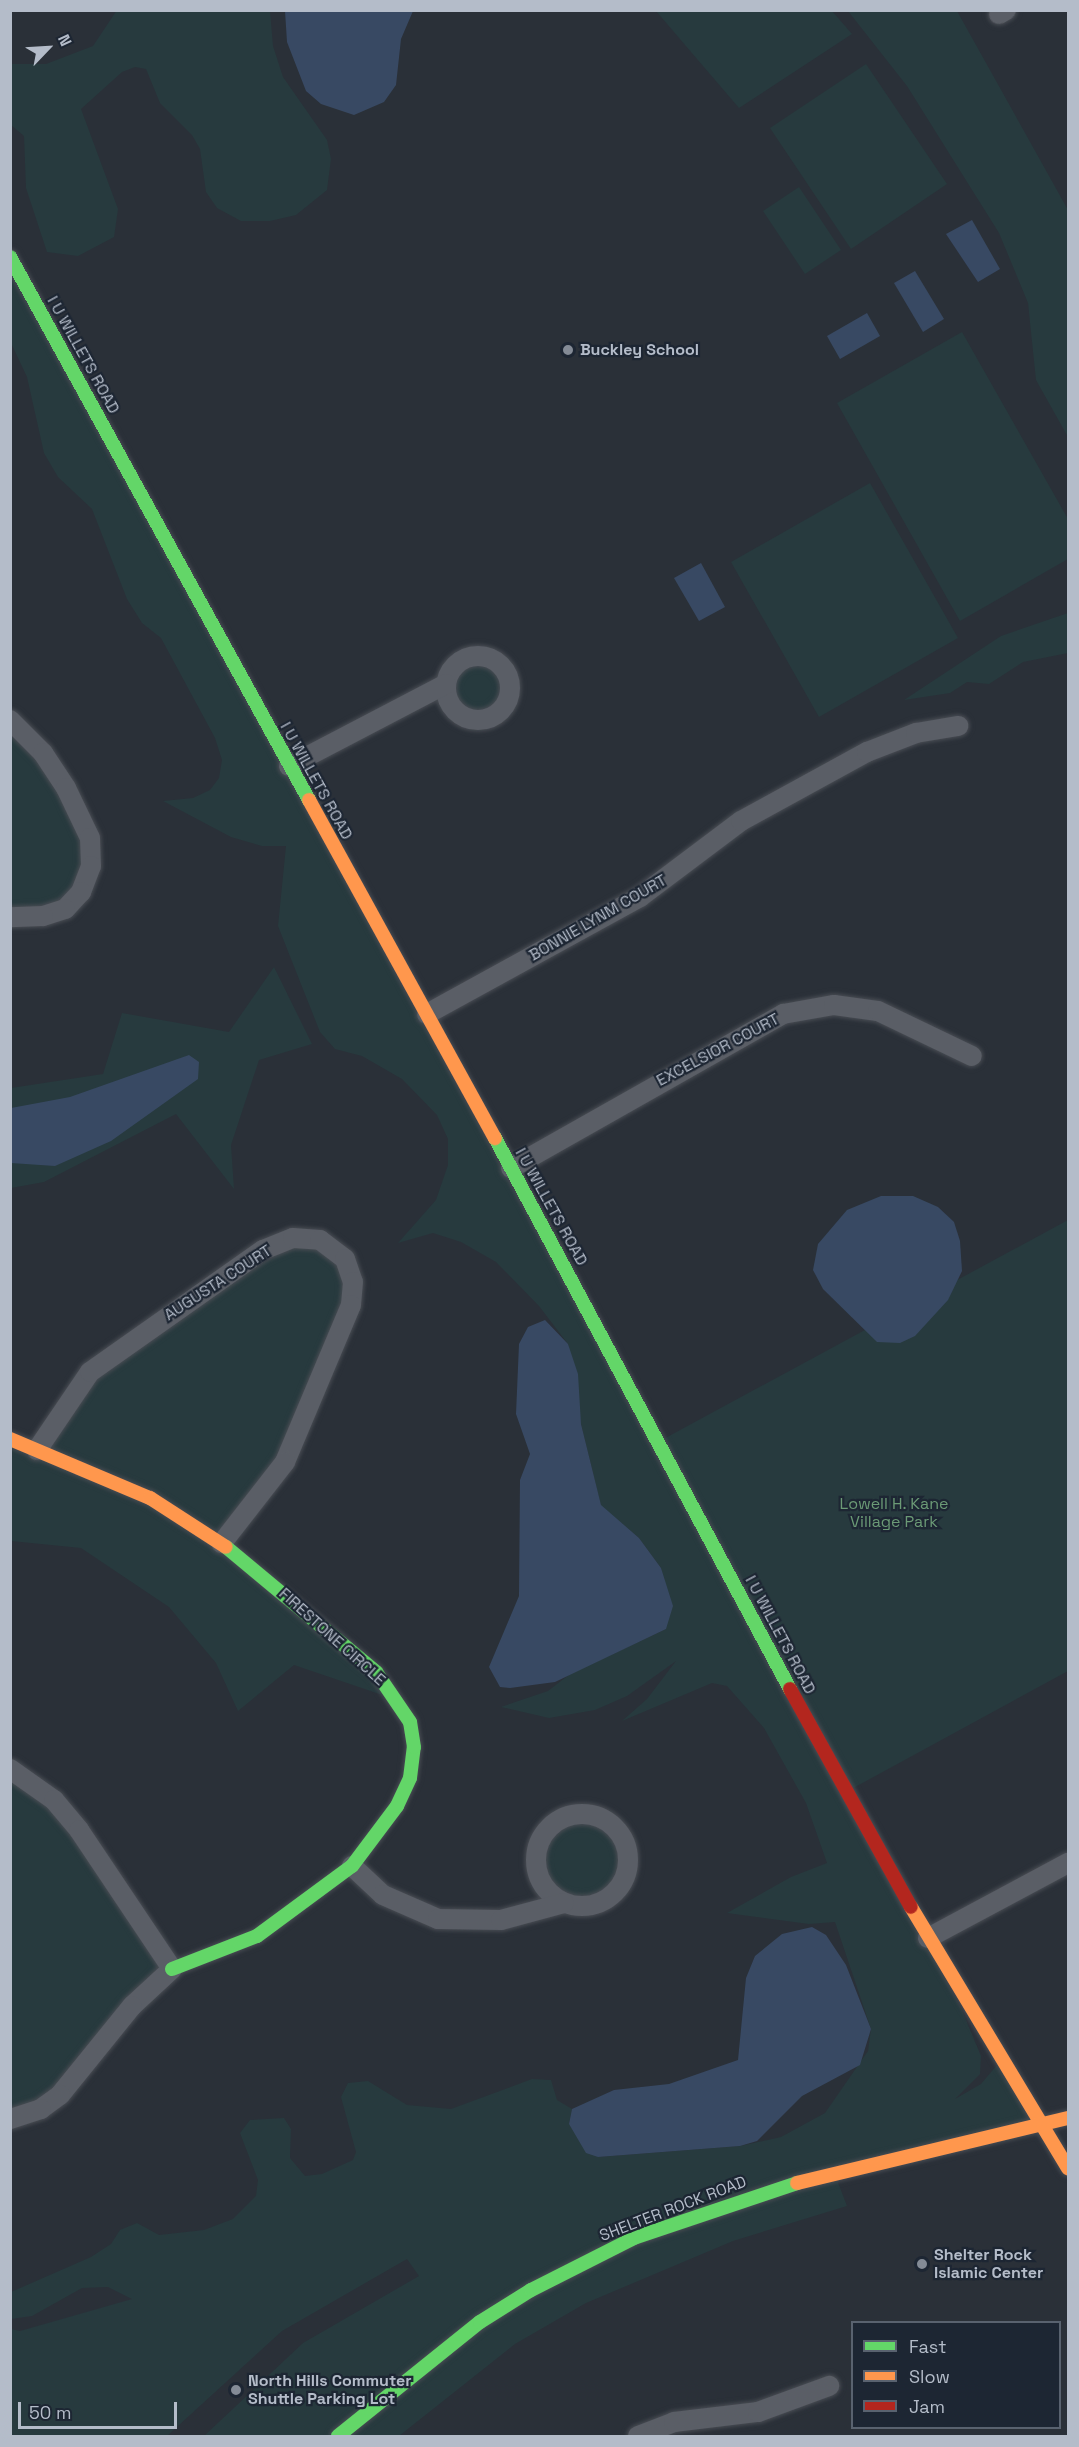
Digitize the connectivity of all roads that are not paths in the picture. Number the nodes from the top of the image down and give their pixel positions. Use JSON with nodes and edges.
{"nodes":[{"id":1,"x":10,"y":257,"type":"edge"},
{"id":2,"x":446,"y":684,"type":"dead end"},
{"id":3,"x":10,"y":720,"type":"edge"},
{"id":4,"x":958,"y":726,"type":"dead end"},
{"id":5,"x":289,"y":766,"type":"junction"},
{"id":6,"x":10,"y":917,"type":"edge"},
{"id":7,"x":427,"y":1014,"type":"junction"},
{"id":8,"x":972,"y":1056,"type":"dead end"},
{"id":9,"x":511,"y":1168,"type":"junction"},
{"id":10,"x":10,"y":1439,"type":"edge"},
{"id":11,"x":37,"y":1450,"type":"junction"},
{"id":12,"x":222,"y":1543,"type":"junction"},
{"id":13,"x":10,"y":1769,"type":"edge"},
{"id":14,"x":1068,"y":1863,"type":"edge"},
{"id":15,"x":352,"y":1866,"type":"junction"},
{"id":16,"x":564,"y":1903,"type":"junction"},
{"id":17,"x":928,"y":1938,"type":"junction"},
{"id":18,"x":172,"y":1969,"type":"junction"},
{"id":19,"x":1068,"y":2118,"type":"edge"},
{"id":20,"x":10,"y":2119,"type":"edge"},
{"id":21,"x":1040,"y":2125,"type":"junction"},
{"id":22,"x":1068,"y":2168,"type":"edge"},
{"id":23,"x":829,"y":2386,"type":"dead end"},
{"id":24,"x":338,"y":2436,"type":"edge"},
{"id":25,"x":638,"y":2436,"type":"edge"}],
"edges":[{"from":1,"to":5,"type":"street","name":"I U WILLETS ROAD"},
{"from":2,"to":5,"type":"street"},
{"from":3,"to":6,"type":"street"},
{"from":4,"to":7,"type":"street","name":"BONNIE LYNM COURT"},
{"from":5,"to":7,"type":"street","name":"I U WILLETS ROAD"},
{"from":7,"to":9,"type":"street","name":"I U WILLETS ROAD"},
{"from":8,"to":9,"type":"street","name":"EXCELSIOR COURT"},
{"from":9,"to":17,"type":"street","name":"I U WILLETS ROAD"},
{"from":10,"to":11,"type":"street","name":"FIRESTONE CIRCLE"},
{"from":11,"to":12,"type":"street","name":"FIRESTONE CIRCLE"},
{"from":11,"to":12,"type":"street","name":"AUGUSTA COURT"},
{"from":12,"to":15,"type":"street","name":"FIRESTONE CIRCLE"},
{"from":13,"to":18,"type":"street"},
{"from":14,"to":17,"type":"street"},
{"from":15,"to":16,"type":"street"},
{"from":15,"to":18,"type":"street","name":"FIRESTONE CIRCLE"},
{"from":16,"to":16,"type":"street"},
{"from":17,"to":21,"type":"street","name":"I U WILLETS ROAD"},
{"from":18,"to":20,"type":"street","name":"FIRESTONE CIRCLE"},
{"from":19,"to":21,"type":"street","name":"SHELTER ROCK ROAD"},
{"from":21,"to":22,"type":"street","name":"I U WILLETS ROAD"},
{"from":21,"to":24,"type":"street","name":"SHELTER ROCK ROAD"},
{"from":23,"to":25,"type":"street"}]}
